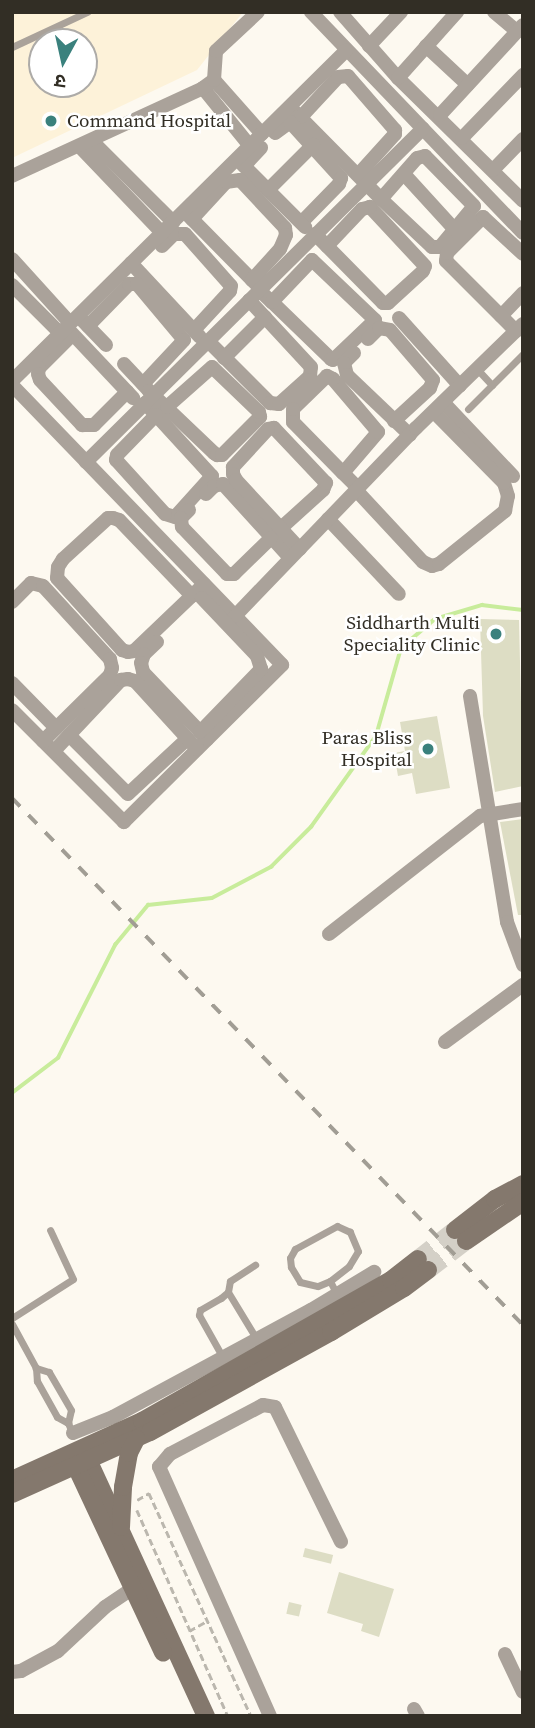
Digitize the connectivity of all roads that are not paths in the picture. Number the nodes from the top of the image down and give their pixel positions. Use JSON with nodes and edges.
{"nodes":[{"id":1,"x":87,"y":12,"type":"edge"},
{"id":2,"x":258,"y":12,"type":"edge"},
{"id":3,"x":311,"y":12,"type":"edge"},
{"id":4,"x":333,"y":12,"type":"edge"},
{"id":5,"x":340,"y":12,"type":"edge"},
{"id":6,"x":401,"y":12,"type":"edge"},
{"id":7,"x":457,"y":12,"type":"edge"},
{"id":8,"x":494,"y":12,"type":"edge"},
{"id":9,"x":520,"y":28,"type":"edge"},
{"id":10,"x":369,"y":46,"type":"junction"},
{"id":11,"x":426,"y":46,"type":"junction"},
{"id":12,"x":12,"y":47,"type":"edge"},
{"id":13,"x":351,"y":56,"type":"junction"},
{"id":14,"x":523,"y":75,"type":"edge"},
{"id":15,"x":398,"y":78,"type":"junction"},
{"id":16,"x":209,"y":84,"type":"junction"},
{"id":17,"x":468,"y":85,"type":"junction"},
{"id":18,"x":295,"y":112,"type":"junction"},
{"id":19,"x":440,"y":116,"type":"junction"},
{"id":20,"x":423,"y":129,"type":"junction"},
{"id":21,"x":262,"y":134,"type":"junction"},
{"id":22,"x":462,"y":138,"type":"junction"},
{"id":23,"x":86,"y":143,"type":"junction"},
{"id":24,"x":521,"y":143,"type":"edge"},
{"id":25,"x":313,"y":145,"type":"junction"},
{"id":26,"x":250,"y":146,"type":"junction"},
{"id":27,"x":241,"y":162,"type":"junction"},
{"id":28,"x":493,"y":170,"type":"junction"},
{"id":29,"x":404,"y":174,"type":"junction"},
{"id":30,"x":12,"y":176,"type":"edge"},
{"id":31,"x":362,"y":180,"type":"junction"},
{"id":32,"x":268,"y":190,"type":"junction"},
{"id":33,"x":382,"y":199,"type":"junction"},
{"id":34,"x":523,"y":201,"type":"edge"},
{"id":35,"x":188,"y":214,"type":"junction"},
{"id":36,"x":173,"y":222,"type":"junction"},
{"id":37,"x":301,"y":223,"type":"junction"},
{"id":38,"x":456,"y":231,"type":"junction"},
{"id":39,"x":162,"y":233,"type":"junction"},
{"id":40,"x":523,"y":233,"type":"edge"},
{"id":41,"x":314,"y":235,"type":"junction"},
{"id":42,"x":327,"y":246,"type":"junction"},
{"id":43,"x":523,"y":254,"type":"edge"},
{"id":44,"x":12,"y":259,"type":"edge"},
{"id":45,"x":134,"y":267,"type":"junction"},
{"id":46,"x":12,"y":285,"type":"edge"},
{"id":47,"x":255,"y":290,"type":"junction"},
{"id":48,"x":523,"y":293,"type":"edge"},
{"id":49,"x":272,"y":302,"type":"junction"},
{"id":50,"x":501,"y":316,"type":"junction"},
{"id":51,"x":265,"y":317,"type":"junction"},
{"id":52,"x":398,"y":318,"type":"dead end"},
{"id":53,"x":72,"y":327,"type":"junction"},
{"id":54,"x":519,"y":328,"type":"edge"},
{"id":55,"x":194,"y":330,"type":"junction"},
{"id":56,"x":207,"y":342,"type":"junction"},
{"id":57,"x":106,"y":345,"type":"dead end"},
{"id":58,"x":523,"y":354,"type":"edge"},
{"id":59,"x":224,"y":358,"type":"junction"},
{"id":60,"x":124,"y":364,"type":"dead end"},
{"id":61,"x":477,"y":369,"type":"junction"},
{"id":62,"x":12,"y":383,"type":"edge"},
{"id":63,"x":143,"y":384,"type":"junction"},
{"id":64,"x":492,"y":385,"type":"junction"},
{"id":65,"x":460,"y":386,"type":"junction"},
{"id":66,"x":127,"y":393,"type":"junction"},
{"id":67,"x":147,"y":402,"type":"junction"},
{"id":68,"x":438,"y":407,"type":"junction"},
{"id":69,"x":468,"y":409,"type":"dead end"},
{"id":70,"x":161,"y":411,"type":"junction"},
{"id":71,"x":394,"y":421,"type":"junction"},
{"id":72,"x":410,"y":435,"type":"junction"},
{"id":73,"x":86,"y":462,"type":"junction"},
{"id":74,"x":343,"y":473,"type":"junction"},
{"id":75,"x":513,"y":476,"type":"dead end"},
{"id":76,"x":357,"y":489,"type":"junction"},
{"id":77,"x":328,"y":519,"type":"junction"},
{"id":78,"x":276,"y":533,"type":"junction"},
{"id":79,"x":295,"y":553,"type":"junction"},
{"id":80,"x":202,"y":592,"type":"junction"},
{"id":81,"x":399,"y":594,"type":"dead end"},
{"id":82,"x":12,"y":602,"type":"edge"},
{"id":83,"x":234,"y":616,"type":"junction"},
{"id":84,"x":12,"y":683,"type":"edge"},
{"id":85,"x":470,"y":696,"type":"dead end"},
{"id":86,"x":12,"y":710,"type":"edge"},
{"id":87,"x":63,"y":732,"type":"junction"},
{"id":88,"x":198,"y":740,"type":"junction"},
{"id":89,"x":48,"y":746,"type":"junction"},
{"id":90,"x":523,"y":809,"type":"edge"},
{"id":91,"x":489,"y":814,"type":"junction"},
{"id":92,"x":329,"y":934,"type":"dead end"},
{"id":93,"x":523,"y":965,"type":"edge"},
{"id":94,"x":523,"y":985,"type":"edge"},
{"id":95,"x":445,"y":1042,"type":"dead end"},
{"id":96,"x":523,"y":1184,"type":"edge"},
{"id":97,"x":523,"y":1202,"type":"edge"},
{"id":98,"x":50,"y":1230,"type":"dead end"},
{"id":99,"x":255,"y":1265,"type":"dead end"},
{"id":100,"x":373,"y":1272,"type":"dead end"},
{"id":101,"x":330,"y":1281,"type":"junction"},
{"id":102,"x":228,"y":1292,"type":"junction"},
{"id":103,"x":337,"y":1295,"type":"junction"},
{"id":104,"x":12,"y":1318,"type":"edge"},
{"id":105,"x":12,"y":1324,"type":"edge"},
{"id":106,"x":256,"y":1338,"type":"junction"},
{"id":107,"x":222,"y":1356,"type":"junction"},
{"id":108,"x":36,"y":1368,"type":"junction"},
{"id":109,"x":136,"y":1438,"type":"junction"},
{"id":110,"x":76,"y":1448,"type":"junction"},
{"id":111,"x":12,"y":1480,"type":"edge"},
{"id":112,"x":12,"y":1494,"type":"edge"},
{"id":113,"x":121,"y":1534,"type":"junction"},
{"id":114,"x":341,"y":1542,"type":"dead end"},
{"id":115,"x":133,"y":1588,"type":"junction"},
{"id":116,"x":505,"y":1654,"type":"dead end"},
{"id":117,"x":12,"y":1672,"type":"edge"},
{"id":118,"x":523,"y":1692,"type":"edge"},
{"id":119,"x":192,"y":1716,"type":"edge"},
{"id":120,"x":206,"y":1716,"type":"edge"},
{"id":121,"x":270,"y":1716,"type":"edge"}],
"edges":[{"from":1,"to":12,"type":"lane"},
{"from":2,"to":16,"type":"street"},
{"from":3,"to":13,"type":"street"},
{"from":4,"to":13,"type":"street"},
{"from":5,"to":10,"type":"street"},
{"from":6,"to":10,"type":"street"},
{"from":7,"to":11,"type":"street"},
{"from":8,"to":9,"type":"street"},
{"from":9,"to":17,"type":"street"},
{"from":10,"to":15,"type":"street"},
{"from":11,"to":15,"type":"street"},
{"from":11,"to":17,"type":"street"},
{"from":13,"to":18,"type":"street"},
{"from":13,"to":20,"type":"street"},
{"from":14,"to":22,"type":"street"},
{"from":15,"to":19,"type":"street"},
{"from":16,"to":21,"type":"street"},
{"from":16,"to":23,"type":"street"},
{"from":16,"to":26,"type":"street"},
{"from":17,"to":19,"type":"street"},
{"from":18,"to":21,"type":"street"},
{"from":18,"to":31,"type":"street"},
{"from":18,"to":31,"type":"street"},
{"from":19,"to":22,"type":"street"},
{"from":20,"to":31,"type":"street"},
{"from":20,"to":40,"type":"street"},
{"from":21,"to":26,"type":"street"},
{"from":22,"to":28,"type":"street"},
{"from":23,"to":30,"type":"street"},
{"from":23,"to":36,"type":"street"},
{"from":23,"to":39,"type":"street"},
{"from":24,"to":28,"type":"street"},
{"from":25,"to":27,"type":"street"},
{"from":25,"to":32,"type":"street"},
{"from":25,"to":37,"type":"street"},
{"from":26,"to":27,"type":"street"},
{"from":27,"to":32,"type":"street"},
{"from":27,"to":35,"type":"street"},
{"from":28,"to":34,"type":"street"},
{"from":29,"to":33,"type":"street"},
{"from":29,"to":38,"type":"street"},
{"from":29,"to":38,"type":"street"},
{"from":31,"to":33,"type":"street"},
{"from":31,"to":41,"type":"street"},
{"from":32,"to":37,"type":"street"},
{"from":33,"to":38,"type":"street"},
{"from":35,"to":36,"type":"street"},
{"from":35,"to":47,"type":"street"},
{"from":35,"to":47,"type":"street"},
{"from":36,"to":39,"type":"street"},
{"from":37,"to":41,"type":"street"},
{"from":39,"to":45,"type":"street"},
{"from":41,"to":42,"type":"street"},
{"from":41,"to":47,"type":"street"},
{"from":42,"to":42,"type":"street"},
{"from":43,"to":50,"type":"street"},
{"from":44,"to":53,"type":"street"},
{"from":45,"to":53,"type":"street"},
{"from":45,"to":55,"type":"street"},
{"from":45,"to":55,"type":"street"},
{"from":46,"to":53,"type":"street"},
{"from":47,"to":49,"type":"street"},
{"from":47,"to":51,"type":"street"},
{"from":47,"to":56,"type":"street"},
{"from":48,"to":50,"type":"street"},
{"from":49,"to":49,"type":"street"},
{"from":50,"to":54,"type":"street"},
{"from":51,"to":59,"type":"street"},
{"from":51,"to":59,"type":"street"},
{"from":52,"to":65,"type":"street"},
{"from":53,"to":57,"type":"street"},
{"from":53,"to":62,"type":"street"},
{"from":53,"to":63,"type":"street"},
{"from":53,"to":66,"type":"street"},
{"from":53,"to":66,"type":"street"},
{"from":54,"to":61,"type":"street"},
{"from":55,"to":56,"type":"street"},
{"from":56,"to":59,"type":"street"},
{"from":56,"to":67,"type":"street"},
{"from":58,"to":64,"type":"lane"},
{"from":60,"to":63,"type":"street"},
{"from":61,"to":64,"type":"lane"},
{"from":61,"to":65,"type":"street"},
{"from":62,"to":73,"type":"street"},
{"from":63,"to":67,"type":"street"},
{"from":64,"to":69,"type":"lane"},
{"from":65,"to":68,"type":"street"},
{"from":66,"to":67,"type":"street"},
{"from":67,"to":70,"type":"street"},
{"from":67,"to":73,"type":"street"},
{"from":68,"to":72,"type":"street"},
{"from":68,"to":75,"type":"street"},
{"from":68,"to":76,"type":"street"},
{"from":70,"to":70,"type":"street"},
{"from":70,"to":70,"type":"street"},
{"from":71,"to":71,"type":"street"},
{"from":71,"to":72,"type":"street"},
{"from":72,"to":76,"type":"street"},
{"from":73,"to":80,"type":"street"},
{"from":74,"to":74,"type":"street"},
{"from":74,"to":76,"type":"street"},
{"from":76,"to":77,"type":"street"},
{"from":77,"to":79,"type":"street"},
{"from":77,"to":81,"type":"street"},
{"from":78,"to":78,"type":"street"},
{"from":78,"to":78,"type":"street"},
{"from":78,"to":79,"type":"street"},
{"from":79,"to":83,"type":"street"},
{"from":80,"to":80,"type":"street"},
{"from":80,"to":83,"type":"street"},
{"from":80,"to":88,"type":"street"},
{"from":80,"to":88,"type":"street"},
{"from":82,"to":87,"type":"street"},
{"from":83,"to":88,"type":"street"},
{"from":84,"to":87,"type":"street"},
{"from":85,"to":91,"type":"street"},
{"from":86,"to":89,"type":"street"},
{"from":87,"to":88,"type":"street"},
{"from":87,"to":88,"type":"street"},
{"from":87,"to":89,"type":"street"},
{"from":88,"to":89,"type":"street"},
{"from":90,"to":91,"type":"street"},
{"from":91,"to":92,"type":"street"},
{"from":91,"to":93,"type":"street"},
{"from":94,"to":95,"type":"street"},
{"from":96,"to":97,"type":"street"},
{"from":98,"to":104,"type":"lane"},
{"from":99,"to":102,"type":"lane"},
{"from":100,"to":103,"type":"street"},
{"from":101,"to":101,"type":"lane"},
{"from":101,"to":103,"type":"lane"},
{"from":102,"to":106,"type":"lane"},
{"from":102,"to":107,"type":"lane"},
{"from":103,"to":106,"type":"street"},
{"from":105,"to":108,"type":"lane"},
{"from":106,"to":107,"type":"street"},
{"from":107,"to":110,"type":"street"},
{"from":108,"to":110,"type":"lane"},
{"from":108,"to":110,"type":"lane"},
{"from":109,"to":110,"type":"street"},
{"from":109,"to":110,"type":"street"},
{"from":109,"to":113,"type":"street"},
{"from":110,"to":111,"type":"street"},
{"from":110,"to":112,"type":"street"},
{"from":110,"to":113,"type":"street"},
{"from":110,"to":115,"type":"street"},
{"from":113,"to":120,"type":"street"},
{"from":114,"to":121,"type":"street"},
{"from":115,"to":117,"type":"street"},
{"from":115,"to":119,"type":"street"},
{"from":116,"to":118,"type":"street"}]}
